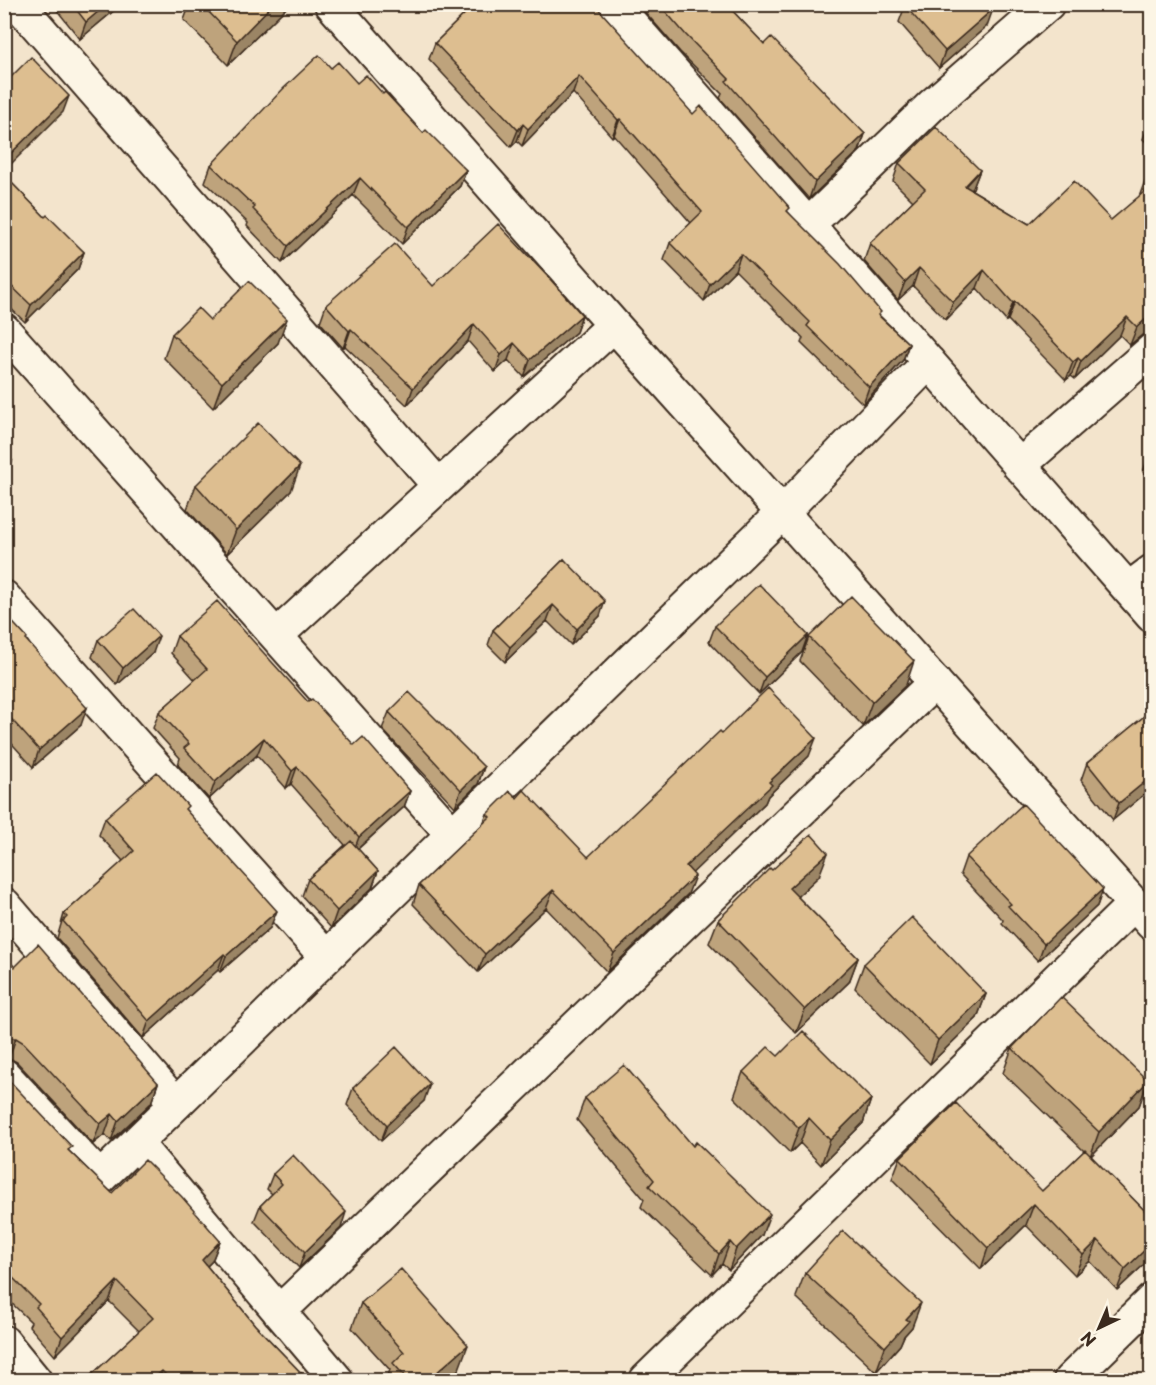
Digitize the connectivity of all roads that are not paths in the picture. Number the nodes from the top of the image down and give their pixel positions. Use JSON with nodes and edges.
{"nodes":[{"id":1,"x":18,"y":4,"type":"edge"},
{"id":2,"x":331,"y":4,"type":"edge"},
{"id":3,"x":614,"y":4,"type":"edge"},
{"id":4,"x":1048,"y":4,"type":"edge"},
{"id":5,"x":808,"y":225,"type":"junction"},
{"id":6,"x":614,"y":325,"type":"junction"},
{"id":7,"x":4,"y":330,"type":"edge"},
{"id":8,"x":1152,"y":350,"type":"edge"},
{"id":9,"x":929,"y":362,"type":"junction"},
{"id":10,"x":1020,"y":466,"type":"junction"},
{"id":11,"x":439,"y":486,"type":"junction"},
{"id":12,"x":782,"y":513,"type":"junction"},
{"id":13,"x":1140,"y":580,"type":"edge"},
{"id":14,"x":4,"y":597,"type":"edge"},
{"id":15,"x":1152,"y":616,"type":"edge"},
{"id":16,"x":276,"y":636,"type":"junction"},
{"id":17,"x":935,"y":682,"type":"junction"},
{"id":18,"x":452,"y":834,"type":"junction"},
{"id":19,"x":4,"y":904,"type":"edge"},
{"id":20,"x":1143,"y":914,"type":"edge"},
{"id":21,"x":327,"y":957,"type":"junction"},
{"id":22,"x":4,"y":1075,"type":"edge"},
{"id":23,"x":176,"y":1104,"type":"junction"},
{"id":24,"x":136,"y":1143,"type":"junction"},
{"id":25,"x":1152,"y":1300,"type":"edge"},
{"id":26,"x":279,"y":1312,"type":"junction"},
{"id":27,"x":4,"y":1342,"type":"edge"},
{"id":28,"x":35,"y":1380,"type":"edge"},
{"id":29,"x":337,"y":1380,"type":"edge"},
{"id":30,"x":646,"y":1380,"type":"edge"},
{"id":31,"x":1070,"y":1380,"type":"edge"}],
"edges":[{"from":1,"to":11,"type":"street"},
{"from":2,"to":6,"type":"street"},
{"from":3,"to":5,"type":"street"},
{"from":4,"to":5,"type":"street"},
{"from":5,"to":9,"type":"street"},
{"from":6,"to":11,"type":"street"},
{"from":6,"to":12,"type":"street"},
{"from":7,"to":16,"type":"street"},
{"from":8,"to":10,"type":"street"},
{"from":9,"to":10,"type":"street"},
{"from":9,"to":12,"type":"street"},
{"from":10,"to":13,"type":"street"},
{"from":11,"to":16,"type":"street"},
{"from":12,"to":17,"type":"street"},
{"from":12,"to":18,"type":"street"},
{"from":13,"to":15,"type":"street"},
{"from":14,"to":21,"type":"street"},
{"from":16,"to":18,"type":"street"},
{"from":17,"to":20,"type":"street"},
{"from":17,"to":26,"type":"street"},
{"from":18,"to":21,"type":"street"},
{"from":19,"to":23,"type":"street"},
{"from":20,"to":30,"type":"street"},
{"from":21,"to":23,"type":"street"},
{"from":22,"to":24,"type":"street"},
{"from":23,"to":24,"type":"street"},
{"from":24,"to":26,"type":"street"},
{"from":25,"to":31,"type":"street"},
{"from":26,"to":29,"type":"street"},
{"from":27,"to":28,"type":"street"}]}
